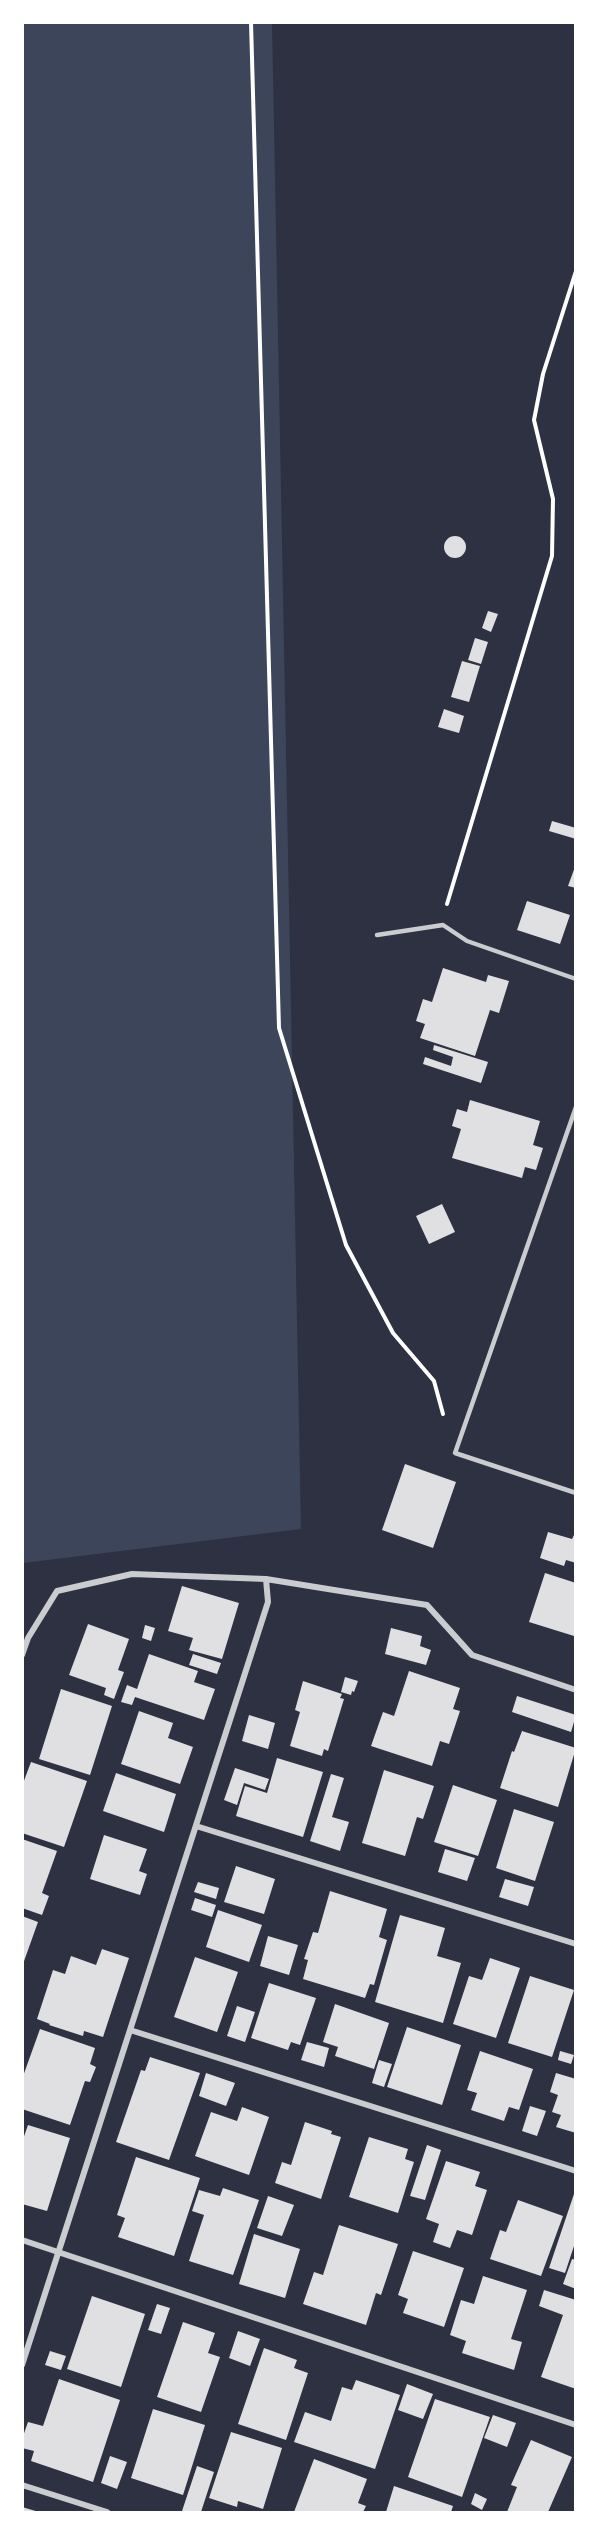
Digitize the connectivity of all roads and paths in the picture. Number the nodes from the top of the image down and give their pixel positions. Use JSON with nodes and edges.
{"nodes":[{"id":1,"x":251,"y":22,"type":"edge"},
{"id":2,"x":576,"y":271,"type":"edge"},
{"id":3,"x":443,"y":925,"type":"junction"},
{"id":4,"x":377,"y":935,"type":"dead end"},
{"id":5,"x":576,"y":979,"type":"edge"},
{"id":6,"x":576,"y":1107,"type":"edge"},
{"id":7,"x":455,"y":1454,"type":"junction"},
{"id":8,"x":576,"y":1493,"type":"edge"},
{"id":9,"x":266,"y":1580,"type":"junction"},
{"id":10,"x":22,"y":1654,"type":"edge"},
{"id":11,"x":576,"y":1690,"type":"edge"},
{"id":12,"x":196,"y":1826,"type":"junction"},
{"id":13,"x":576,"y":1944,"type":"edge"},
{"id":14,"x":130,"y":2030,"type":"junction"},
{"id":15,"x":576,"y":2171,"type":"edge"},
{"id":16,"x":22,"y":2240,"type":"edge"},
{"id":17,"x":58,"y":2250,"type":"junction"},
{"id":18,"x":22,"y":2365,"type":"edge"},
{"id":19,"x":576,"y":2425,"type":"edge"},
{"id":20,"x":22,"y":2485,"type":"edge"},
{"id":21,"x":107,"y":2512,"type":"edge"}],
"edges":[{"from":1,"to":7,"type":"path"},
{"from":2,"to":3,"type":"path"},
{"from":3,"to":4,"type":"lane"},
{"from":3,"to":5,"type":"lane"},
{"from":6,"to":7,"type":"lane"},
{"from":7,"to":8,"type":"lane"},
{"from":9,"to":10,"type":"street"},
{"from":9,"to":11,"type":"street"},
{"from":9,"to":12,"type":"street"},
{"from":12,"to":13,"type":"street"},
{"from":12,"to":14,"type":"street"},
{"from":14,"to":15,"type":"street"},
{"from":14,"to":17,"type":"street"},
{"from":16,"to":17,"type":"street"},
{"from":17,"to":18,"type":"street"},
{"from":17,"to":19,"type":"street"},
{"from":20,"to":21,"type":"street"}]}
